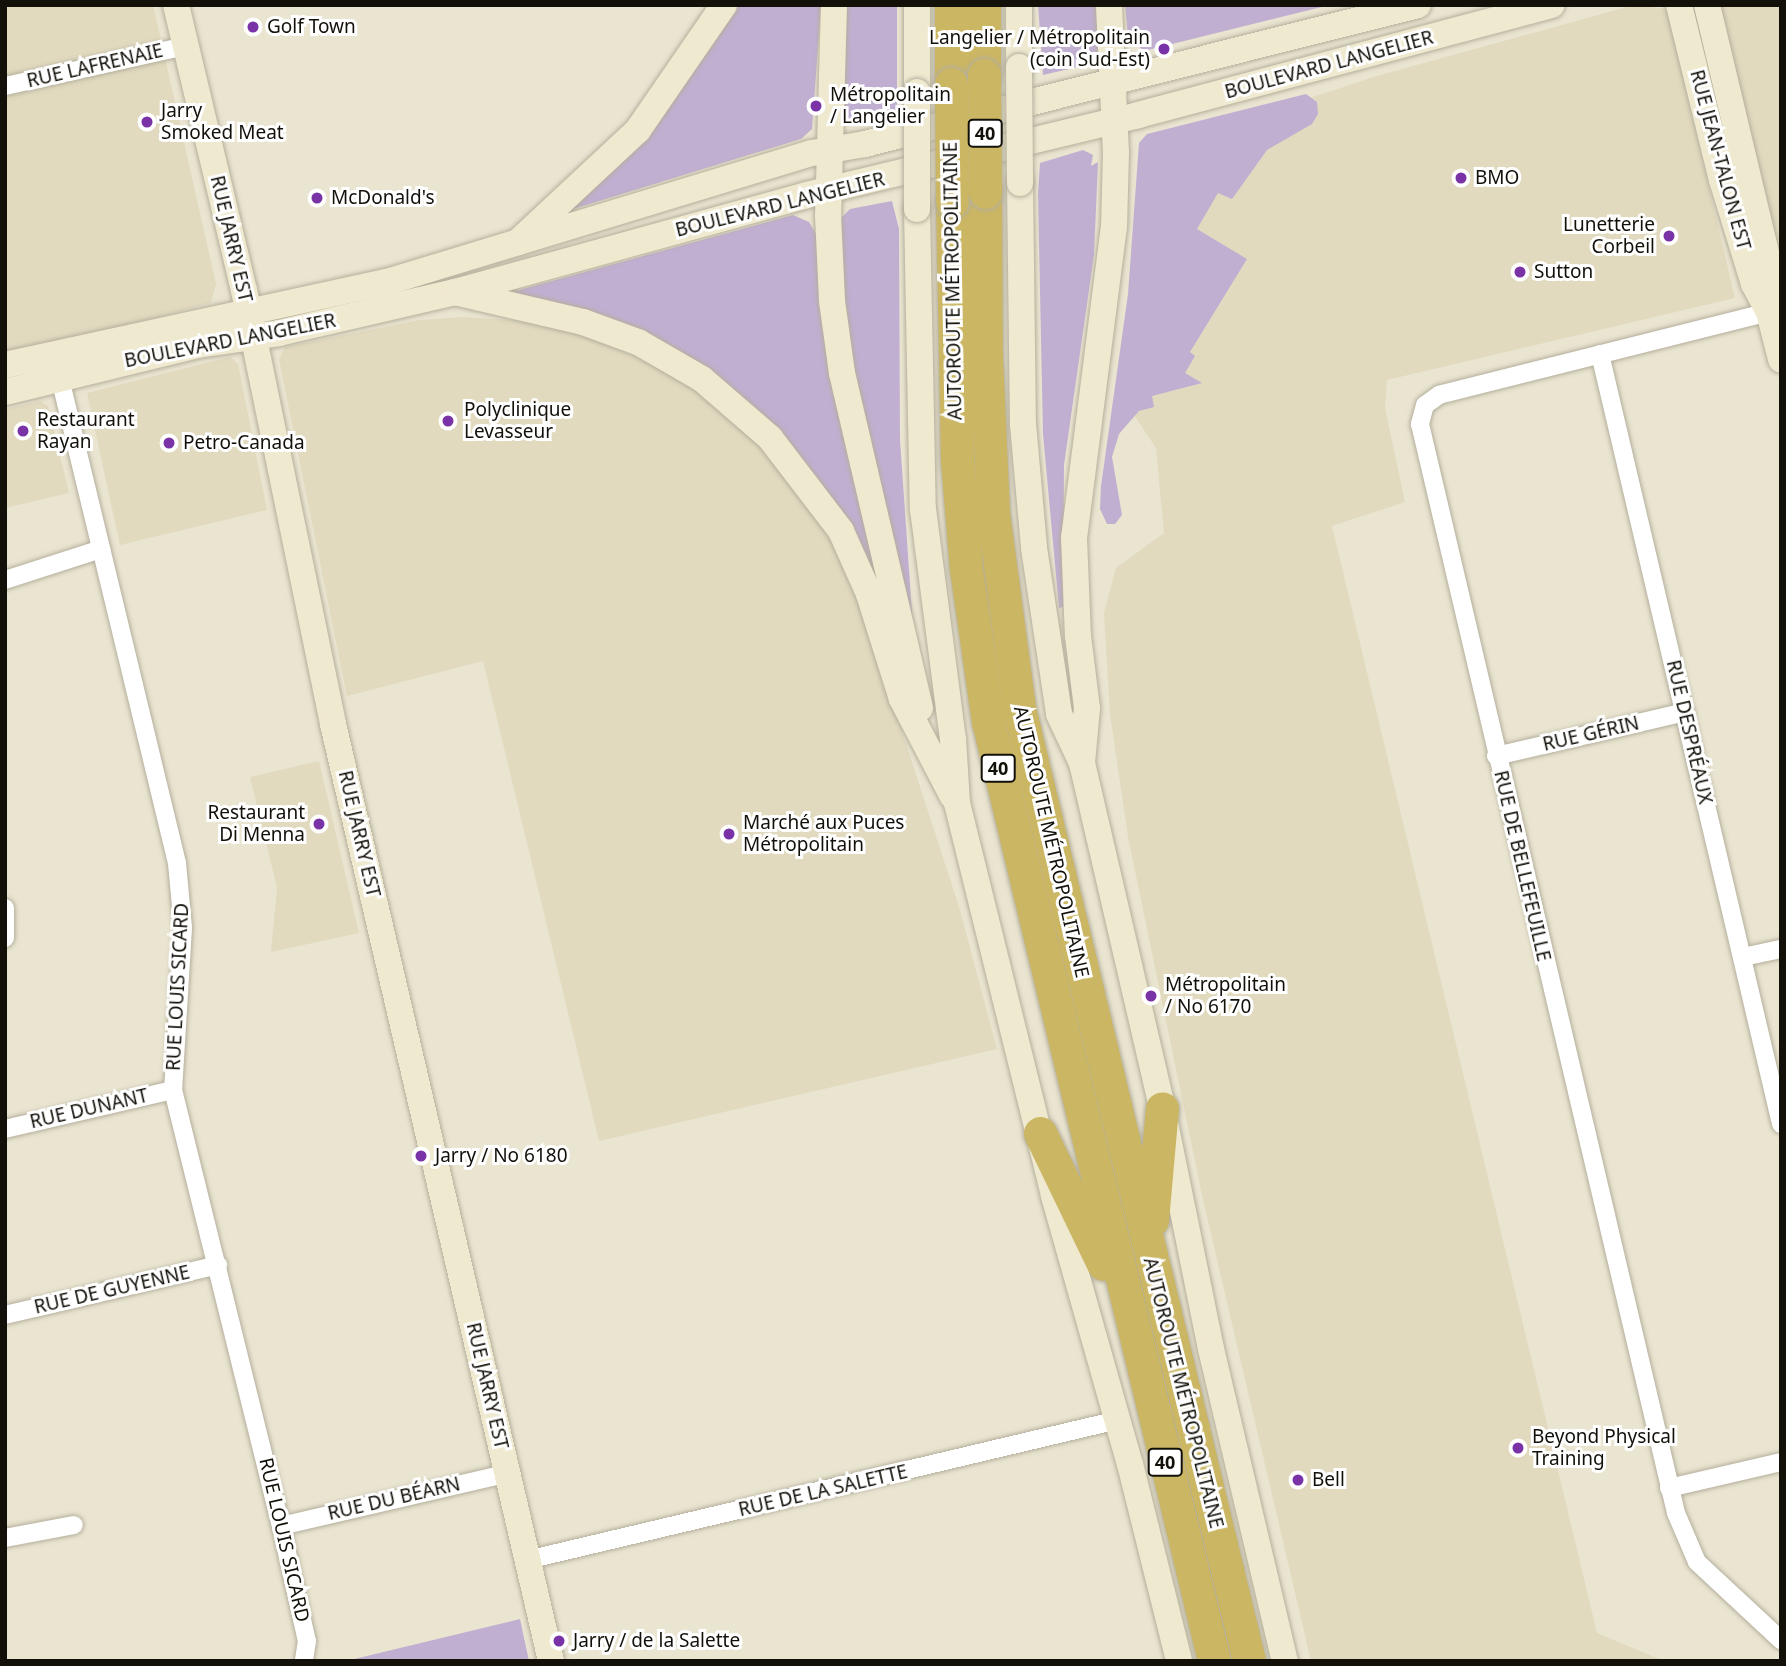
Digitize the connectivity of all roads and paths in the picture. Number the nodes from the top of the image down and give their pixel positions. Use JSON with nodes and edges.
{"nodes":[{"id":1,"x":176,"y":5,"type":"edge"},
{"id":2,"x":724,"y":5,"type":"edge"},
{"id":3,"x":834,"y":5,"type":"edge"},
{"id":4,"x":917,"y":5,"type":"edge"},
{"id":5,"x":951,"y":5,"type":"edge"},
{"id":6,"x":984,"y":5,"type":"edge"},
{"id":7,"x":1019,"y":5,"type":"edge"},
{"id":8,"x":1109,"y":5,"type":"edge"},
{"id":9,"x":1552,"y":5,"type":"edge"},
{"id":10,"x":1679,"y":5,"type":"edge"},
{"id":11,"x":1707,"y":5,"type":"edge"},
{"id":12,"x":1412,"y":6,"type":"edge"},
{"id":13,"x":185,"y":46,"type":"junction"},
{"id":14,"x":1112,"y":81,"type":"junction"},
{"id":15,"x":5,"y":86,"type":"edge"},
{"id":16,"x":1114,"y":121,"type":"junction"},
{"id":17,"x":829,"y":152,"type":"junction"},
{"id":18,"x":829,"y":190,"type":"junction"},
{"id":19,"x":516,"y":243,"type":"junction"},
{"id":20,"x":455,"y":292,"type":"junction"},
{"id":21,"x":1769,"y":312,"type":"junction"},
{"id":22,"x":251,"y":325,"type":"junction"},
{"id":23,"x":54,"y":354,"type":"junction"},
{"id":24,"x":1600,"y":354,"type":"junction"},
{"id":25,"x":1781,"y":359,"type":"edge"},
{"id":26,"x":5,"y":365,"type":"edge"},
{"id":27,"x":61,"y":381,"type":"junction"},
{"id":28,"x":5,"y":392,"type":"edge"},
{"id":29,"x":101,"y":549,"type":"junction"},
{"id":30,"x":5,"y":580,"type":"edge"},
{"id":31,"x":1685,"y":712,"type":"junction"},
{"id":32,"x":924,"y":745,"type":"junction"},
{"id":33,"x":1496,"y":757,"type":"junction"},
{"id":34,"x":1082,"y":763,"type":"junction"},
{"id":35,"x":957,"y":803,"type":"junction"},
{"id":36,"x":5,"y":908,"type":"edge"},
{"id":37,"x":5,"y":938,"type":"edge"},
{"id":38,"x":1781,"y":949,"type":"edge"},
{"id":39,"x":1743,"y":957,"type":"junction"},
{"id":40,"x":173,"y":1090,"type":"junction"},
{"id":41,"x":1161,"y":1108,"type":"junction"},
{"id":42,"x":1780,"y":1115,"type":"edge"},
{"id":43,"x":5,"y":1129,"type":"edge"},
{"id":44,"x":1040,"y":1133,"type":"junction"},
{"id":45,"x":1151,"y":1261,"type":"junction"},
{"id":46,"x":218,"y":1265,"type":"junction"},
{"id":47,"x":5,"y":1315,"type":"edge"},
{"id":48,"x":1131,"y":1323,"type":"junction"},
{"id":49,"x":1118,"y":1420,"type":"junction"},
{"id":50,"x":1781,"y":1462,"type":"edge"},
{"id":51,"x":508,"y":1473,"type":"junction"},
{"id":52,"x":1669,"y":1488,"type":"junction"},
{"id":53,"x":74,"y":1525,"type":"dead end"},
{"id":54,"x":281,"y":1525,"type":"junction"},
{"id":55,"x":5,"y":1538,"type":"edge"},
{"id":56,"x":527,"y":1560,"type":"junction"},
{"id":57,"x":1781,"y":1640,"type":"edge"},
{"id":58,"x":304,"y":1661,"type":"edge"},
{"id":59,"x":551,"y":1661,"type":"edge"},
{"id":60,"x":1179,"y":1661,"type":"edge"},
{"id":61,"x":1214,"y":1661,"type":"edge"},
{"id":62,"x":1249,"y":1661,"type":"edge"},
{"id":63,"x":1285,"y":1661,"type":"edge"}],
"edges":[{"from":1,"to":13,"type":"main road","name":"RUE JARRY EST"},
{"from":2,"to":19,"type":"main road"},
{"from":3,"to":17,"type":"main road"},
{"from":4,"to":35,"type":"main road","bridge":true},
{"from":5,"to":48,"type":"highway","name":"AUTOROUTE MÉTROPOLITAINE","number":"40","bridge":true},
{"from":6,"to":45,"type":"highway","name":"AUTOROUTE MÉTROPOLITAINE","number":"40","bridge":true},
{"from":7,"to":34,"type":"main road","bridge":true},
{"from":8,"to":14,"type":"main road"},
{"from":9,"to":16,"type":"main road","name":"BOULEVARD LANGELIER"},
{"from":10,"to":21,"type":"main road","name":"RUE JEAN-TALON EST"},
{"from":11,"to":21,"type":"main road","name":"RUE JEAN-TALON EST"},
{"from":12,"to":14,"type":"main road","name":"BOULEVARD LANGELIER"},
{"from":13,"to":15,"type":"street","name":"RUE LAFRENAIE"},
{"from":13,"to":22,"type":"main road","name":"RUE JARRY EST"},
{"from":14,"to":16,"type":"main road"},
{"from":14,"to":17,"type":"main road","name":"BOULEVARD LANGELIER"},
{"from":16,"to":18,"type":"main road","name":"BOULEVARD LANGELIER"},
{"from":16,"to":34,"type":"main road"},
{"from":17,"to":18,"type":"main road"},
{"from":17,"to":19,"type":"main road","name":"BOULEVARD LANGELIER"},
{"from":18,"to":20,"type":"main road","name":"BOULEVARD LANGELIER"},
{"from":18,"to":32,"type":"main road"},
{"from":19,"to":22,"type":"main road","name":"BOULEVARD LANGELIER"},
{"from":20,"to":22,"type":"main road","name":"BOULEVARD LANGELIER"},
{"from":20,"to":32,"type":"main road"},
{"from":21,"to":24,"type":"street","name":"RUE DE BELLEFEUILLE"},
{"from":21,"to":25,"type":"main road","name":"RUE JEAN-TALON EST"},
{"from":22,"to":23,"type":"main road","name":"BOULEVARD LANGELIER"},
{"from":22,"to":27,"type":"main road","name":"BOULEVARD LANGELIER"},
{"from":22,"to":51,"type":"main road","name":"RUE JARRY EST"},
{"from":23,"to":26,"type":"main road","name":"BOULEVARD LANGELIER"},
{"from":23,"to":27,"type":"street","name":"RUE LOUIS SICARD"},
{"from":24,"to":31,"type":"street","name":"RUE DESPRÉAUX"},
{"from":24,"to":33,"type":"street","name":"RUE DE BELLEFEUILLE"},
{"from":27,"to":28,"type":"main road","name":"BOULEVARD LANGELIER"},
{"from":27,"to":29,"type":"street","name":"RUE LOUIS SICARD"},
{"from":29,"to":30,"type":"street"},
{"from":29,"to":40,"type":"street","name":"RUE LOUIS SICARD"},
{"from":31,"to":33,"type":"street","name":"RUE GÉRIN"},
{"from":31,"to":39,"type":"street","name":"RUE DESPRÉAUX"},
{"from":32,"to":35,"type":"main road"},
{"from":33,"to":52,"type":"street","name":"RUE DE BELLEFEUILLE"},
{"from":34,"to":41,"type":"main road"},
{"from":35,"to":44,"type":"main road"},
{"from":36,"to":37,"type":"street"},
{"from":38,"to":39,"type":"street"},
{"from":39,"to":42,"type":"street","name":"RUE DESPRÉAUX"},
{"from":40,"to":43,"type":"street","name":"RUE DUNANT"},
{"from":40,"to":46,"type":"street","name":"RUE LOUIS SICARD"},
{"from":41,"to":45,"type":"highway"},
{"from":41,"to":63,"type":"main road"},
{"from":44,"to":48,"type":"highway"},
{"from":44,"to":49,"type":"main road"},
{"from":45,"to":62,"type":"highway","name":"AUTOROUTE MÉTROPOLITAINE","number":"40"},
{"from":46,"to":47,"type":"street","name":"RUE DE GUYENNE"},
{"from":46,"to":54,"type":"street","name":"RUE LOUIS SICARD"},
{"from":48,"to":61,"type":"highway","name":"AUTOROUTE MÉTROPOLITAINE","number":"40"},
{"from":49,"to":56,"type":"street","name":"RUE DE LA SALETTE"},
{"from":49,"to":60,"type":"main road"},
{"from":50,"to":52,"type":"street"},
{"from":51,"to":54,"type":"street","name":"RUE DU BÉARN"},
{"from":51,"to":56,"type":"main road","name":"RUE JARRY EST"},
{"from":52,"to":57,"type":"street","name":"RUE DE BELLEFEUILLE"},
{"from":53,"to":55,"type":"street"},
{"from":54,"to":58,"type":"street","name":"RUE LOUIS SICARD"},
{"from":56,"to":59,"type":"main road","name":"RUE JARRY EST"}]}
